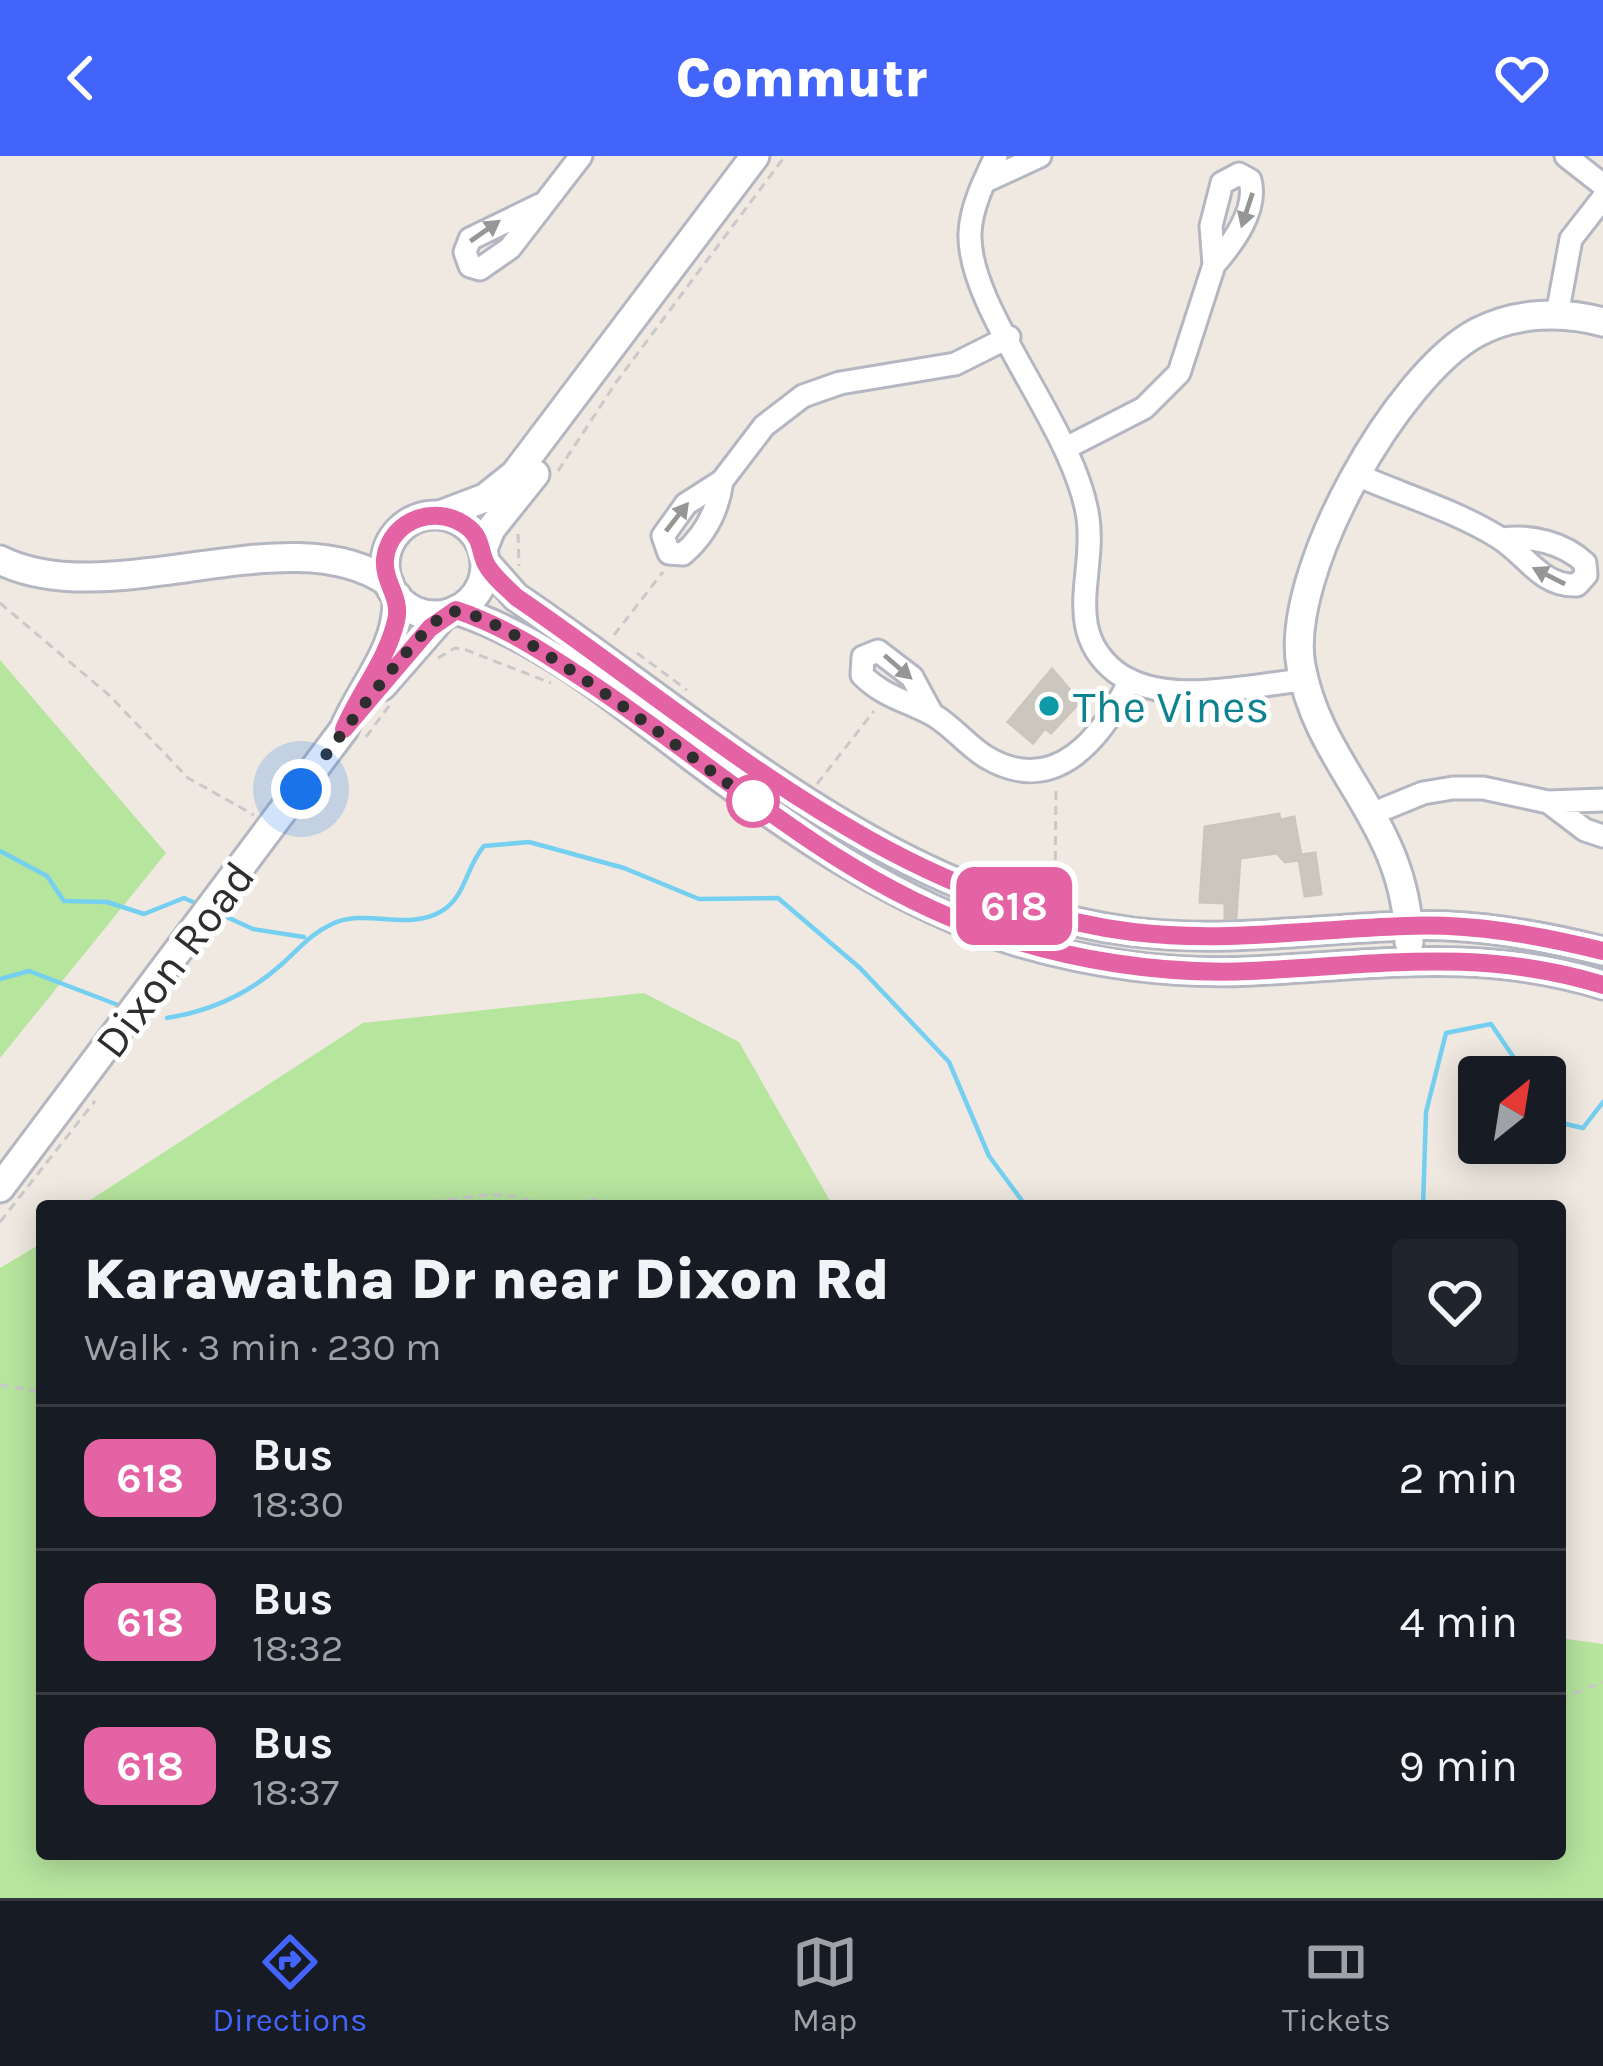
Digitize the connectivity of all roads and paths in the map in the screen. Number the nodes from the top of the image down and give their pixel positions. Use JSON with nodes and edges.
{"nodes":[{"id":1,"x":581,"y":156,"type":"edge"},
{"id":2,"x":755,"y":156,"type":"edge"},
{"id":3,"x":785,"y":156,"type":"edge"},
{"id":4,"x":996,"y":156,"type":"edge"},
{"id":5,"x":1040,"y":156,"type":"edge"},
{"id":6,"x":1566,"y":156,"type":"edge"},
{"id":7,"x":988,"y":180,"type":"junction"},
{"id":8,"x":1603,"y":185,"type":"edge"},
{"id":9,"x":1603,"y":198,"type":"edge"},
{"id":10,"x":540,"y":205,"type":"dead end"},
{"id":11,"x":1214,"y":265,"type":"dead end"},
{"id":12,"x":1557,"y":315,"type":"junction"},
{"id":13,"x":1603,"y":322,"type":"edge"},
{"id":14,"x":623,"y":334,"type":"junction"},
{"id":15,"x":1009,"y":338,"type":"junction"},
{"id":16,"x":1066,"y":448,"type":"junction"},
{"id":17,"x":556,"y":474,"type":"dead end"},
{"id":18,"x":1357,"y":475,"type":"junction"},
{"id":19,"x":440,"y":515,"type":"junction"},
{"id":20,"x":519,"y":530,"type":"dead end"},
{"id":21,"x":394,"y":536,"type":"junction"},
{"id":22,"x":1503,"y":539,"type":"dead end"},
{"id":23,"x":669,"y":553,"type":"joint"},
{"id":24,"x":484,"y":556,"type":"junction"},
{"id":25,"x":0,"y":560,"type":"edge"},
{"id":26,"x":221,"y":562,"type":"junction"},
{"id":27,"x":527,"y":578,"type":"dead end"},
{"id":28,"x":393,"y":590,"type":"junction"},
{"id":29,"x":0,"y":603,"type":"edge"},
{"id":30,"x":451,"y":612,"type":"junction"},
{"id":31,"x":612,"y":638,"type":"dead end"},
{"id":32,"x":431,"y":662,"type":"dead end"},
{"id":33,"x":1130,"y":680,"type":"junction"},
{"id":34,"x":1304,"y":680,"type":"junction"},
{"id":35,"x":562,"y":688,"type":"dead end"},
{"id":36,"x":400,"y":692,"type":"dead end"},
{"id":37,"x":874,"y":710,"type":"dead end"},
{"id":38,"x":932,"y":714,"type":"dead end"},
{"id":39,"x":351,"y":738,"type":"junction"},
{"id":40,"x":1052,"y":767,"type":"junction"},
{"id":41,"x":816,"y":785,"type":"dead end"},
{"id":42,"x":1603,"y":800,"type":"edge"},
{"id":43,"x":1548,"y":802,"type":"junction"},
{"id":44,"x":1374,"y":813,"type":"junction"},
{"id":45,"x":258,"y":818,"type":"dead end"},
{"id":46,"x":1603,"y":836,"type":"edge"},
{"id":47,"x":1055,"y":898,"type":"dead end"},
{"id":48,"x":1409,"y":926,"type":"junction"},
{"id":49,"x":1603,"y":951,"type":"edge"},
{"id":50,"x":1409,"y":958,"type":"junction"},
{"id":51,"x":1603,"y":985,"type":"edge"},
{"id":52,"x":0,"y":1187,"type":"edge"},
{"id":53,"x":453,"y":1200,"type":"edge"},
{"id":54,"x":522,"y":1200,"type":"edge"},
{"id":55,"x":0,"y":1384,"type":"edge"},
{"id":56,"x":36,"y":1391,"type":"edge"},
{"id":57,"x":1603,"y":1682,"type":"edge"},
{"id":58,"x":1566,"y":1697,"type":"edge"}],
"edges":[{"from":1,"to":10,"type":"street"},
{"from":2,"to":14,"type":"main road"},
{"from":3,"to":17,"type":"path"},
{"from":4,"to":7,"type":"street"},
{"from":5,"to":7,"type":"street"},
{"from":6,"to":8,"type":"street"},
{"from":7,"to":15,"type":"street"},
{"from":9,"to":12,"type":"street"},
{"from":11,"to":16,"type":"street"},
{"from":12,"to":13,"type":"main road"},
{"from":12,"to":18,"type":"main road"},
{"from":14,"to":19,"type":"main road"},
{"from":14,"to":24,"type":"main road"},
{"from":15,"to":16,"type":"street"},
{"from":15,"to":23,"type":"street"},
{"from":16,"to":33,"type":"street"},
{"from":18,"to":22,"type":"street"},
{"from":18,"to":34,"type":"main road"},
{"from":19,"to":21,"type":"main road"},
{"from":19,"to":24,"type":"main road"},
{"from":20,"to":27,"type":"path"},
{"from":21,"to":26,"type":"main road"},
{"from":21,"to":28,"type":"main road"},
{"from":23,"to":31,"type":"path"},
{"from":24,"to":30,"type":"main road"},
{"from":24,"to":48,"type":"main road"},
{"from":25,"to":26,"type":"main road"},
{"from":26,"to":28,"type":"main road"},
{"from":28,"to":30,"type":"main road"},
{"from":28,"to":39,"type":"main road","name":"Dixon Road"},
{"from":29,"to":45,"type":"path"},
{"from":30,"to":39,"type":"main road","name":"Dixon Road"},
{"from":30,"to":50,"type":"main road"},
{"from":32,"to":35,"type":"path"},
{"from":33,"to":34,"type":"street"},
{"from":33,"to":40,"type":"street"},
{"from":34,"to":44,"type":"main road"},
{"from":36,"to":39,"type":"path"},
{"from":37,"to":41,"type":"path"},
{"from":38,"to":40,"type":"street"},
{"from":39,"to":52,"type":"main road","name":"Dixon Road"},
{"from":40,"to":47,"type":"path"},
{"from":42,"to":43,"type":"street"},
{"from":43,"to":44,"type":"street"},
{"from":43,"to":46,"type":"street"},
{"from":44,"to":48,"type":"main road"},
{"from":48,"to":49,"type":"main road"},
{"from":48,"to":50,"type":"main road"},
{"from":50,"to":51,"type":"main road"},
{"from":53,"to":54,"type":"path"},
{"from":55,"to":56,"type":"path"},
{"from":57,"to":58,"type":"path"}]}
